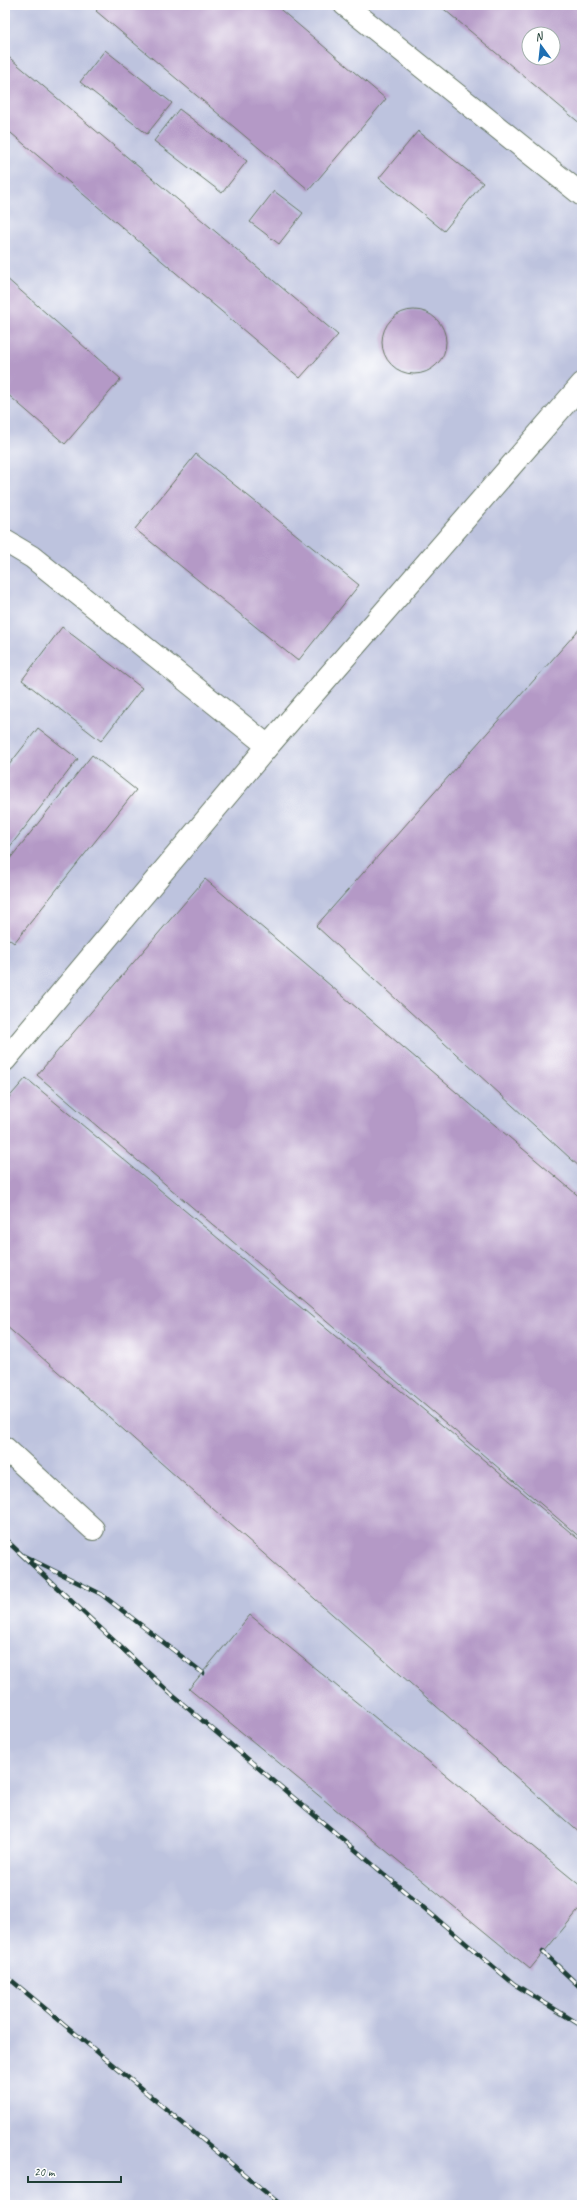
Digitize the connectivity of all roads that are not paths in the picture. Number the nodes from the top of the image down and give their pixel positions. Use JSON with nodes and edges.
{"nodes":[{"id":1,"x":346,"y":5,"type":"edge"},
{"id":2,"x":582,"y":195,"type":"edge"},
{"id":3,"x":582,"y":384,"type":"edge"},
{"id":4,"x":5,"y":541,"type":"edge"},
{"id":5,"x":268,"y":746,"type":"junction"},
{"id":6,"x":5,"y":1060,"type":"edge"},
{"id":7,"x":5,"y":1448,"type":"edge"},
{"id":8,"x":93,"y":1529,"type":"dead end"}],
"edges":[{"from":1,"to":2,"type":"lane"},
{"from":3,"to":5,"type":"lane"},
{"from":4,"to":5,"type":"lane"},
{"from":5,"to":6,"type":"lane"},
{"from":7,"to":8,"type":"lane"}]}
